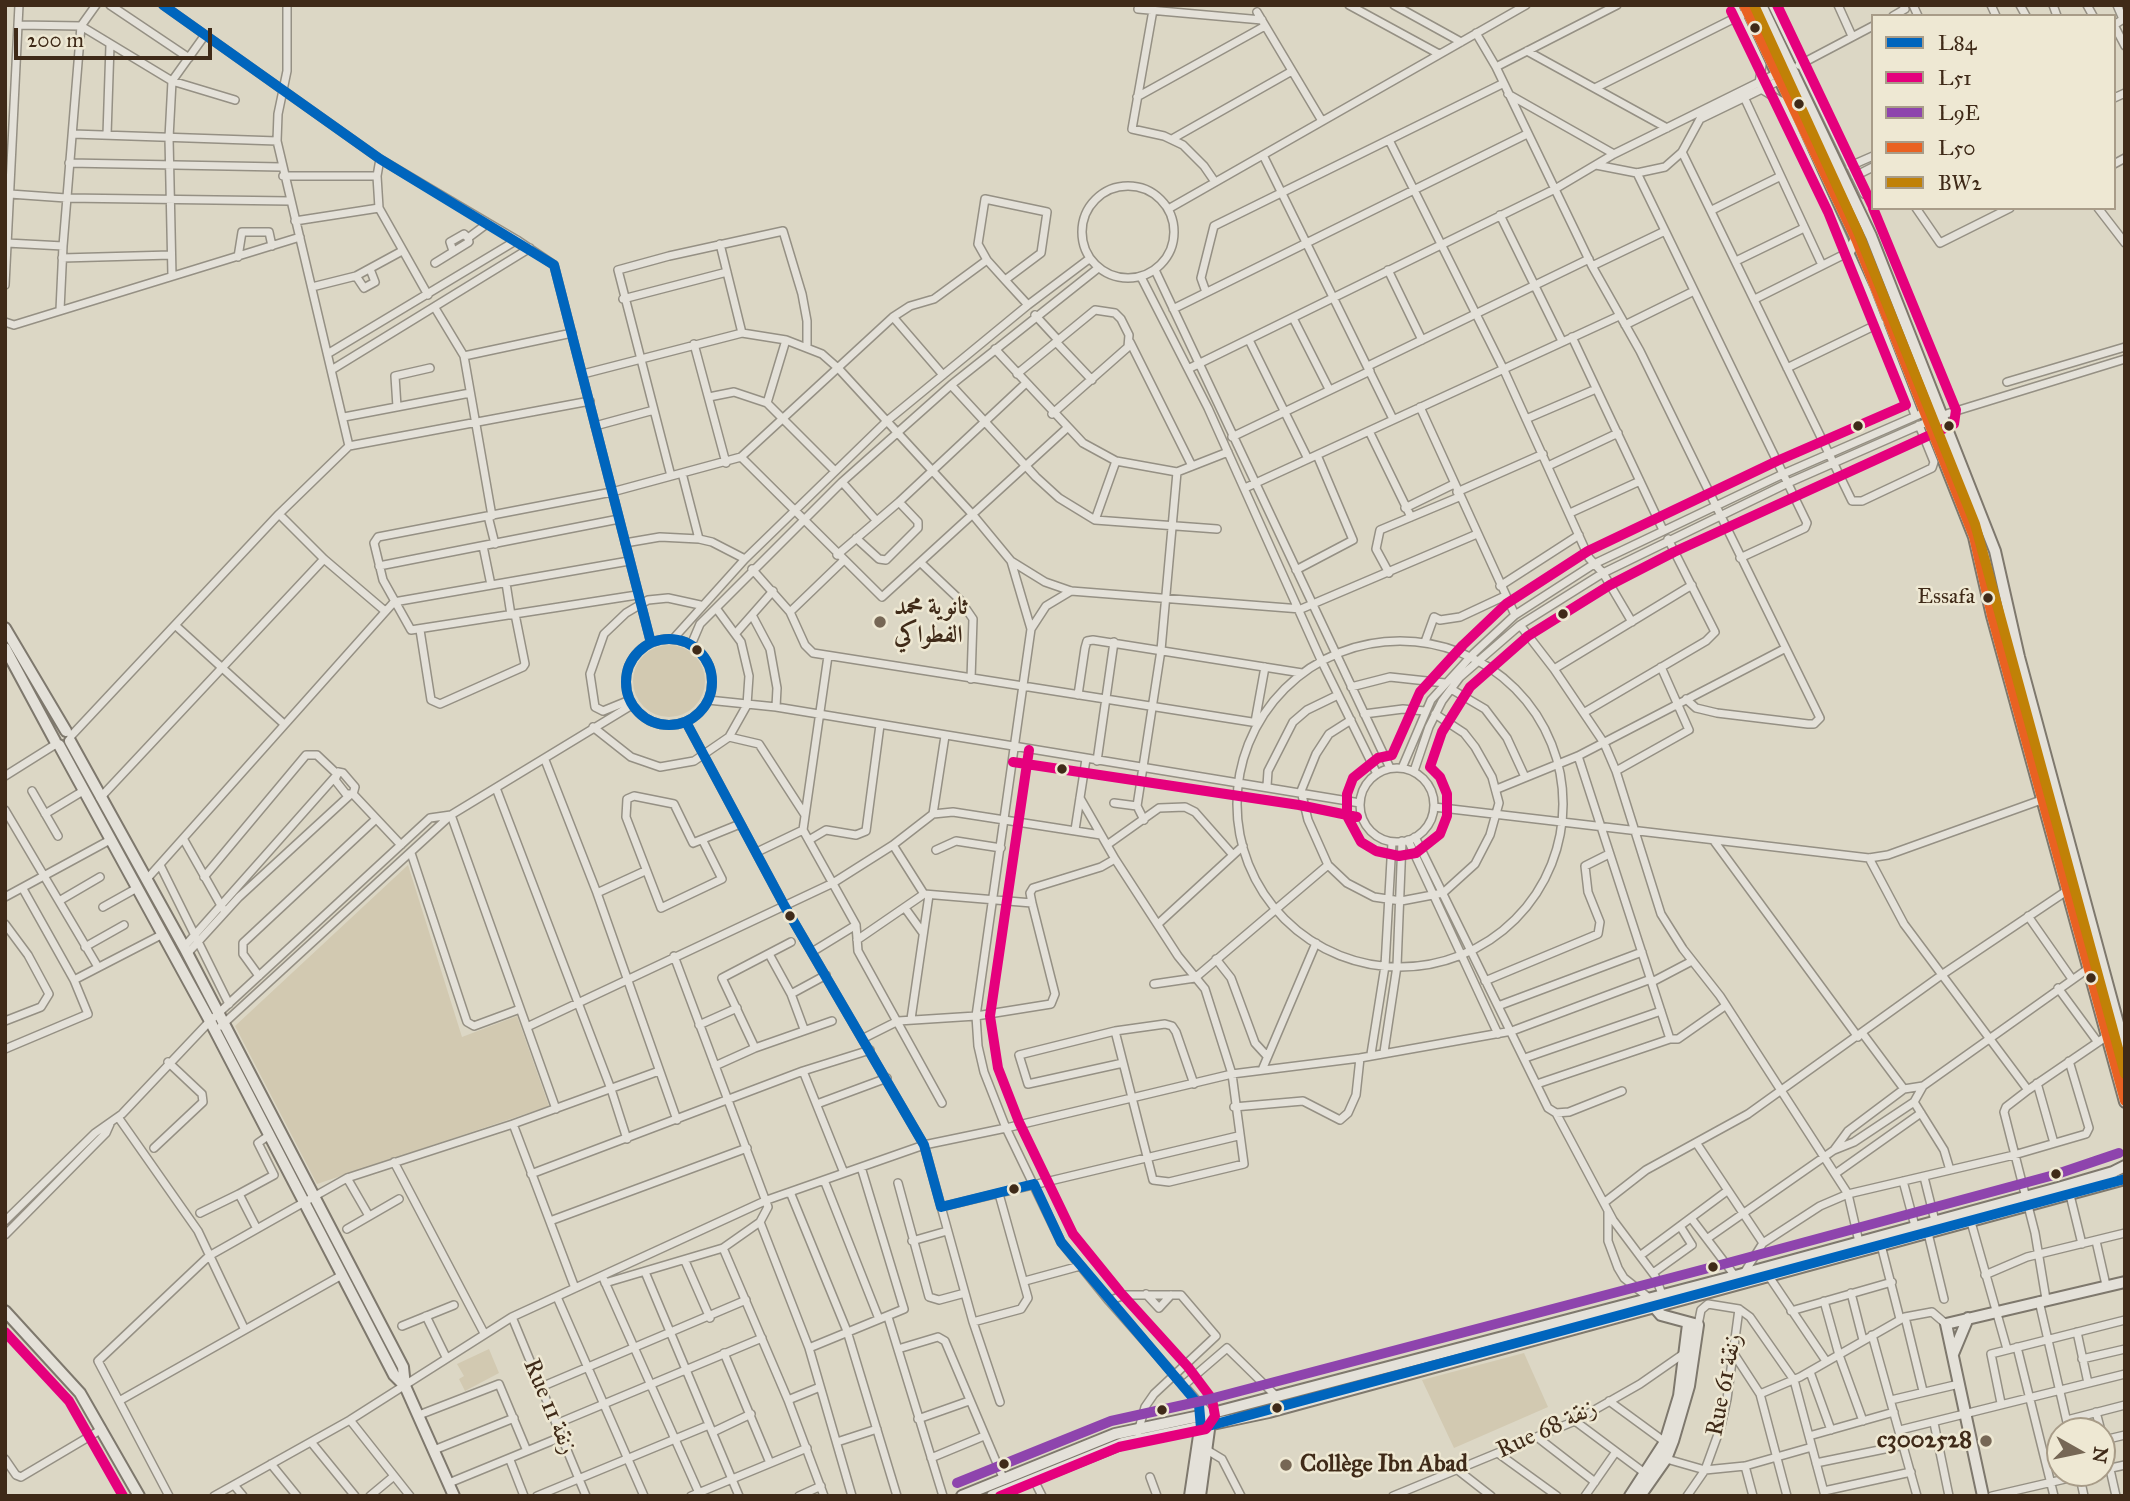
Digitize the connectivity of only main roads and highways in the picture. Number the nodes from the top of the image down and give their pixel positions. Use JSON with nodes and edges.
{"nodes":[{"id":1,"x":1761,"y":5,"type":"edge"},
{"id":2,"x":1743,"y":11,"type":"edge"},
{"id":3,"x":1856,"y":239,"type":"junction"},
{"id":4,"x":1849,"y":252,"type":"road end"},
{"id":5,"x":5,"y":628,"type":"edge"},
{"id":6,"x":5,"y":648,"type":"edge"},
{"id":7,"x":69,"y":736,"type":"junction"},
{"id":8,"x":57,"y":743,"type":"junction"},
{"id":9,"x":142,"y":884,"type":"junction"},
{"id":10,"x":217,"y":1022,"type":"junction"},
{"id":11,"x":2125,"y":1049,"type":"edge"},
{"id":12,"x":2125,"y":1102,"type":"edge"},
{"id":13,"x":2125,"y":1166,"type":"edge"},
{"id":14,"x":2125,"y":1179,"type":"edge"},
{"id":15,"x":308,"y":1199,"type":"junction"},
{"id":16,"x":2027,"y":1202,"type":"junction"},
{"id":17,"x":1926,"y":1226,"type":"junction"},
{"id":18,"x":2125,"y":1282,"type":"edge"},
{"id":19,"x":1651,"y":1302,"type":"junction"},
{"id":20,"x":5,"y":1311,"type":"edge"},
{"id":21,"x":1968,"y":1318,"type":"junction"},
{"id":22,"x":1690,"y":1352,"type":"junction"},
{"id":23,"x":1952,"y":1354,"type":"junction"},
{"id":24,"x":405,"y":1386,"type":"junction"},
{"id":25,"x":1203,"y":1411,"type":"junction"},
{"id":26,"x":1205,"y":1427,"type":"junction"},
{"id":27,"x":1138,"y":1434,"type":"junction"},
{"id":28,"x":1662,"y":1458,"type":"junction"},
{"id":29,"x":139,"y":1496,"type":"edge"},
{"id":30,"x":454,"y":1496,"type":"edge"},
{"id":31,"x":962,"y":1496,"type":"edge"},
{"id":32,"x":992,"y":1496,"type":"edge"},
{"id":33,"x":1190,"y":1496,"type":"edge"},
{"id":34,"x":1200,"y":1496,"type":"edge"},
{"id":35,"x":1630,"y":1496,"type":"edge"},
{"id":36,"x":1640,"y":1496,"type":"edge"},
{"id":37,"x":1983,"y":1496,"type":"edge"}],
"edges":[{"from":1,"to":11,"type":"main road"},
{"from":2,"to":3,"type":"main road"},
{"from":3,"to":4,"type":"main road"},
{"from":3,"to":12,"type":"main road"},
{"from":5,"to":7,"type":"main road"},
{"from":6,"to":8,"type":"main road"},
{"from":7,"to":8,"type":"main road"},
{"from":7,"to":9,"type":"main road"},
{"from":8,"to":9,"type":"main road"},
{"from":9,"to":10,"type":"main road"},
{"from":9,"to":10,"type":"main road"},
{"from":10,"to":15,"type":"main road"},
{"from":10,"to":15,"type":"main road"},
{"from":13,"to":16,"type":"main road"},
{"from":14,"to":16,"type":"main road"},
{"from":15,"to":24,"type":"main road"},
{"from":15,"to":24,"type":"main road"},
{"from":16,"to":17,"type":"main road"},
{"from":16,"to":17,"type":"main road"},
{"from":17,"to":19,"type":"main road"},
{"from":17,"to":19,"type":"main road"},
{"from":18,"to":21,"type":"main road"},
{"from":19,"to":22,"type":"main road"},
{"from":19,"to":25,"type":"main road"},
{"from":19,"to":26,"type":"main road"},
{"from":20,"to":29,"type":"main road"},
{"from":21,"to":23,"type":"main road"},
{"from":21,"to":23,"type":"main road"},
{"from":22,"to":28,"type":"main road"},
{"from":22,"to":28,"type":"main road"},
{"from":23,"to":37,"type":"main road"},
{"from":24,"to":30,"type":"main road"},
{"from":25,"to":26,"type":"main road"},
{"from":25,"to":27,"type":"main road"},
{"from":26,"to":27,"type":"main road"},
{"from":26,"to":33,"type":"main road"},
{"from":26,"to":34,"type":"main road"},
{"from":27,"to":31,"type":"main road"},
{"from":27,"to":32,"type":"main road"},
{"from":28,"to":35,"type":"main road"},
{"from":28,"to":36,"type":"main road"}]}
